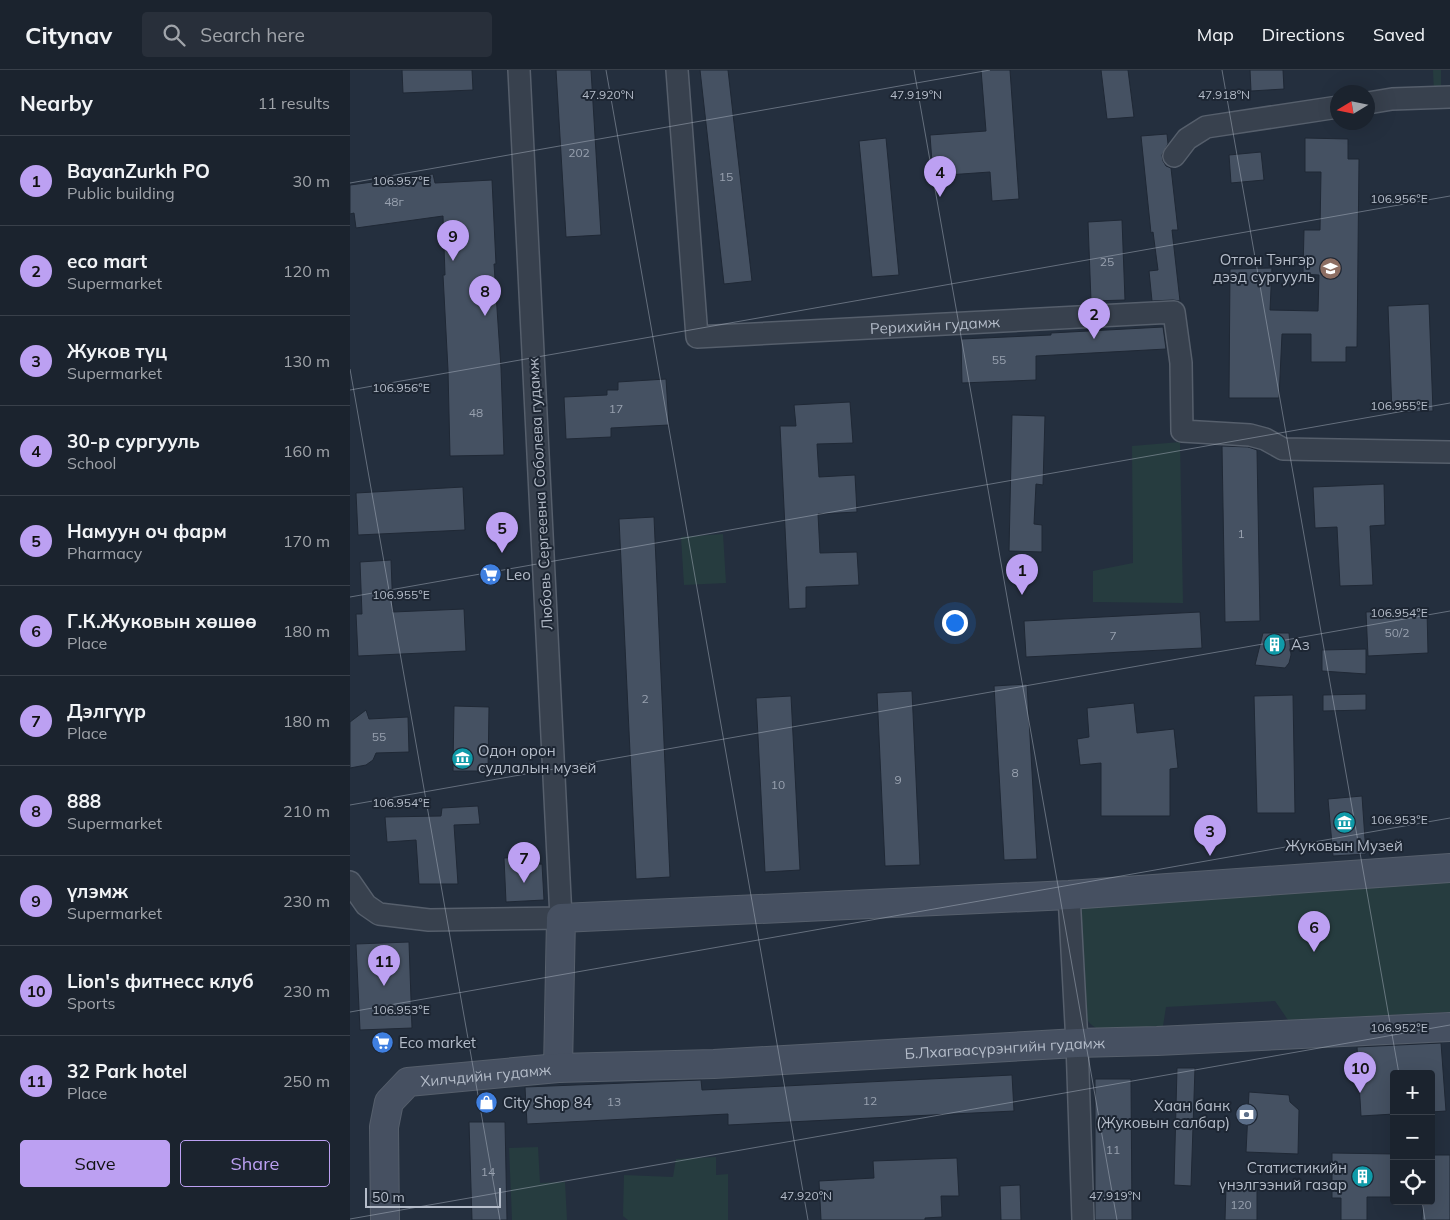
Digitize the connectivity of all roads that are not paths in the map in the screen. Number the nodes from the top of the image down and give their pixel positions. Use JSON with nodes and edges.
{"nodes":[{"id":1,"x":519,"y":70,"type":"edge"},
{"id":2,"x":677,"y":70,"type":"edge"},
{"id":3,"x":1450,"y":97,"type":"edge"},
{"id":4,"x":1375,"y":102,"type":"edge"},
{"id":5,"x":1330,"y":108,"type":"edge"},
{"id":6,"x":1174,"y":156,"type":"dead end"},
{"id":7,"x":1450,"y":452,"type":"edge"},
{"id":8,"x":1450,"y":868,"type":"edge"},
{"id":9,"x":350,"y":882,"type":"edge"},
{"id":10,"x":1069,"y":896,"type":"junction"},
{"id":11,"x":561,"y":918,"type":"junction"},
{"id":12,"x":1450,"y":1027,"type":"edge"},
{"id":13,"x":1078,"y":1043,"type":"junction"},
{"id":14,"x":558,"y":1068,"type":"junction"},
{"id":15,"x":385,"y":1220,"type":"edge"},
{"id":16,"x":1083,"y":1220,"type":"edge"}],
"edges":[{"from":1,"to":11,"type":"street","name":"Любовь Сергеевна Соболева гудамж"},
{"from":2,"to":7,"type":"street","name":"Рерихийн гудамж"},
{"from":3,"to":4,"type":"street"},
{"from":5,"to":6,"type":"street"},
{"from":8,"to":10,"type":"street"},
{"from":9,"to":11,"type":"street"},
{"from":10,"to":11,"type":"street"},
{"from":10,"to":13,"type":"street"},
{"from":11,"to":14,"type":"street"},
{"from":12,"to":13,"type":"street","name":"Б.Лхагвасүрэнгийн гудамж"},
{"from":13,"to":14,"type":"street","name":"Б.Лхагвасүрэнгийн гудамж"},
{"from":13,"to":16,"type":"street"},
{"from":14,"to":15,"type":"street","name":"Хилчдийн гудамж"}]}
